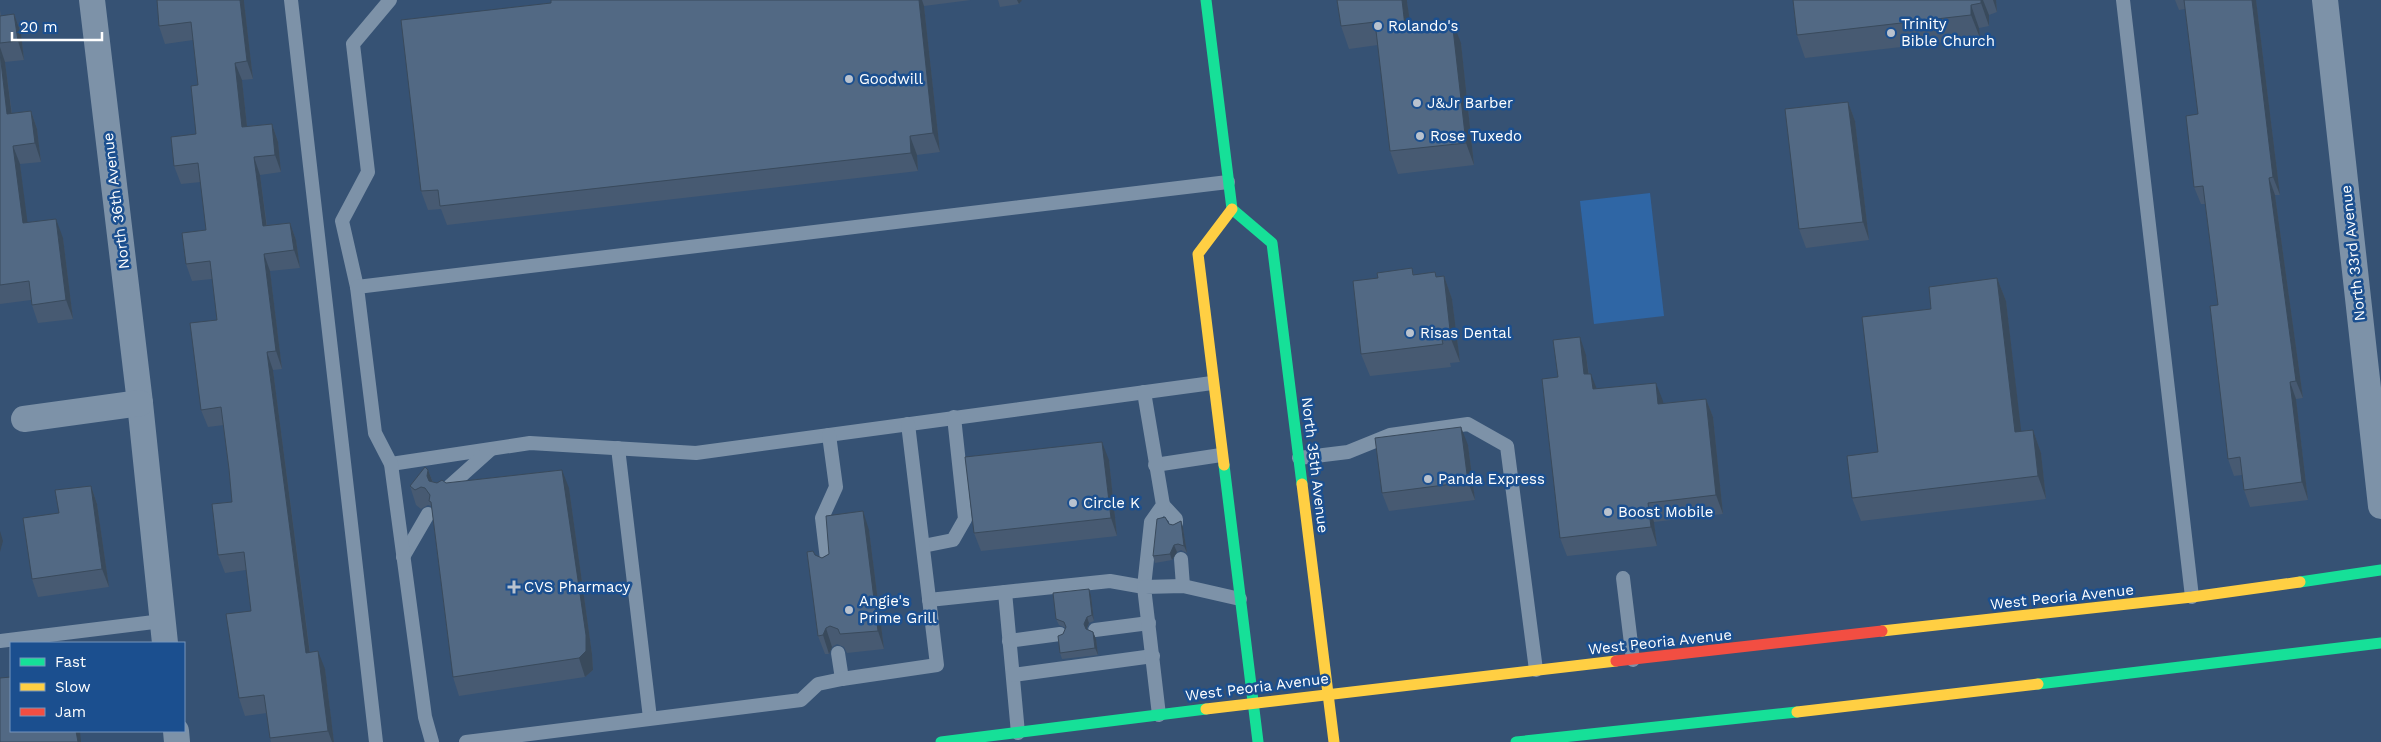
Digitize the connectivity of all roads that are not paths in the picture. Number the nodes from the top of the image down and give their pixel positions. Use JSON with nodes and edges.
{"nodes":[{"id":1,"x":92,"y":0,"type":"edge"},
{"id":2,"x":291,"y":0,"type":"edge"},
{"id":3,"x":390,"y":0,"type":"edge"},
{"id":4,"x":1206,"y":0,"type":"edge"},
{"id":5,"x":2123,"y":0,"type":"edge"},
{"id":6,"x":2325,"y":0,"type":"edge"},
{"id":7,"x":1228,"y":182,"type":"junction"},
{"id":8,"x":1232,"y":209,"type":"junction"},
{"id":9,"x":357,"y":287,"type":"junction"},
{"id":10,"x":1212,"y":383,"type":"junction"},
{"id":11,"x":1144,"y":392,"type":"junction"},
{"id":12,"x":140,"y":403,"type":"junction"},
{"id":13,"x":954,"y":417,"type":"junction"},
{"id":14,"x":24,"y":418,"type":"dead end"},
{"id":15,"x":908,"y":424,"type":"junction"},
{"id":16,"x":828,"y":435,"type":"junction"},
{"id":17,"x":618,"y":448,"type":"junction"},
{"id":18,"x":490,"y":449,"type":"junction"},
{"id":19,"x":1221,"y":455,"type":"junction"},
{"id":20,"x":1299,"y":458,"type":"junction"},
{"id":21,"x":391,"y":464,"type":"junction"},
{"id":22,"x":1156,"y":465,"type":"junction"},
{"id":23,"x":442,"y":493,"type":"edge"},
{"id":24,"x":1163,"y":505,"type":"junction"},
{"id":25,"x":2381,"y":506,"type":"edge"},
{"id":26,"x":428,"y":514,"type":"edge"},
{"id":27,"x":1176,"y":523,"type":"edge"},
{"id":28,"x":922,"y":546,"type":"junction"},
{"id":29,"x":403,"y":557,"type":"junction"},
{"id":30,"x":1180,"y":559,"type":"dead end"},
{"id":31,"x":828,"y":568,"type":"edge"},
{"id":32,"x":2381,"y":570,"type":"edge"},
{"id":33,"x":1623,"y":578,"type":"dead end"},
{"id":34,"x":1183,"y":586,"type":"junction"},
{"id":35,"x":1144,"y":587,"type":"junction"},
{"id":36,"x":1005,"y":592,"type":"junction"},
{"id":37,"x":2192,"y":597,"type":"junction"},
{"id":38,"x":1240,"y":599,"type":"junction"},
{"id":39,"x":929,"y":600,"type":"junction"},
{"id":40,"x":1149,"y":623,"type":"junction"},
{"id":41,"x":1095,"y":630,"type":"dead end"},
{"id":42,"x":164,"y":632,"type":"edge"},
{"id":43,"x":1060,"y":634,"type":"edge"},
{"id":44,"x":0,"y":640,"type":"edge"},
{"id":45,"x":1009,"y":641,"type":"junction"},
{"id":46,"x":2381,"y":643,"type":"edge"},
{"id":47,"x":838,"y":653,"type":"edge"},
{"id":48,"x":1153,"y":656,"type":"junction"},
{"id":49,"x":1633,"y":660,"type":"junction"},
{"id":50,"x":1536,"y":670,"type":"junction"},
{"id":51,"x":1013,"y":675,"type":"junction"},
{"id":52,"x":842,"y":678,"type":"junction"},
{"id":53,"x":1329,"y":693,"type":"junction"},
{"id":54,"x":1253,"y":703,"type":"junction"},
{"id":55,"x":1160,"y":715,"type":"junction"},
{"id":56,"x":650,"y":718,"type":"junction"},
{"id":57,"x":1018,"y":732,"type":"junction"},
{"id":58,"x":376,"y":742,"type":"edge"},
{"id":59,"x":432,"y":742,"type":"edge"},
{"id":60,"x":466,"y":742,"type":"edge"},
{"id":61,"x":941,"y":742,"type":"edge"},
{"id":62,"x":1258,"y":742,"type":"edge"},
{"id":63,"x":1334,"y":742,"type":"edge"},
{"id":64,"x":1516,"y":742,"type":"edge"}],
"edges":[{"from":1,"to":12,"type":"street","name":"North 36th Avenue"},
{"from":2,"to":58,"type":"lane"},
{"from":3,"to":9,"type":"lane"},
{"from":4,"to":7,"type":"main road"},
{"from":5,"to":37,"type":"lane"},
{"from":6,"to":25,"type":"street","name":"North 33rd Avenue"},
{"from":7,"to":8,"type":"main road"},
{"from":7,"to":9,"type":"lane"},
{"from":8,"to":10,"type":"main road"},
{"from":8,"to":20,"type":"main road","name":"North 35th Avenue"},
{"from":9,"to":21,"type":"lane"},
{"from":10,"to":11,"type":"lane"},
{"from":10,"to":19,"type":"main road"},
{"from":11,"to":13,"type":"lane"},
{"from":11,"to":22,"type":"lane"},
{"from":12,"to":14,"type":"street"},
{"from":12,"to":42,"type":"street","name":"North 36th Avenue"},
{"from":13,"to":15,"type":"lane"},
{"from":13,"to":28,"type":"lane"},
{"from":15,"to":16,"type":"lane"},
{"from":15,"to":28,"type":"lane"},
{"from":16,"to":17,"type":"lane"},
{"from":16,"to":31,"type":"lane"},
{"from":17,"to":18,"type":"lane"},
{"from":17,"to":56,"type":"lane"},
{"from":18,"to":21,"type":"lane"},
{"from":18,"to":23,"type":"lane"},
{"from":19,"to":22,"type":"lane"},
{"from":19,"to":38,"type":"main road"},
{"from":20,"to":50,"type":"lane"},
{"from":20,"to":53,"type":"main road","name":"North 35th Avenue"},
{"from":21,"to":29,"type":"lane"},
{"from":22,"to":24,"type":"lane"},
{"from":24,"to":27,"type":"lane"},
{"from":24,"to":35,"type":"lane"},
{"from":26,"to":29,"type":"lane"},
{"from":28,"to":39,"type":"lane"},
{"from":29,"to":59,"type":"lane"},
{"from":30,"to":34,"type":"lane"},
{"from":32,"to":37,"type":"main road","name":"West Peoria Avenue"},
{"from":33,"to":49,"type":"lane"},
{"from":34,"to":35,"type":"lane"},
{"from":34,"to":38,"type":"lane"},
{"from":35,"to":36,"type":"lane"},
{"from":35,"to":40,"type":"lane"},
{"from":36,"to":39,"type":"lane"},
{"from":36,"to":45,"type":"lane"},
{"from":37,"to":49,"type":"main road","name":"West Peoria Avenue"},
{"from":38,"to":54,"type":"main road"},
{"from":39,"to":52,"type":"lane"},
{"from":40,"to":41,"type":"lane"},
{"from":40,"to":48,"type":"lane"},
{"from":42,"to":44,"type":"lane"},
{"from":43,"to":45,"type":"lane"},
{"from":45,"to":51,"type":"lane"},
{"from":46,"to":64,"type":"main road"},
{"from":47,"to":52,"type":"lane"},
{"from":48,"to":51,"type":"lane"},
{"from":48,"to":55,"type":"lane"},
{"from":49,"to":50,"type":"main road","name":"West Peoria Avenue"},
{"from":50,"to":53,"type":"main road","name":"West Peoria Avenue"},
{"from":51,"to":57,"type":"lane"},
{"from":52,"to":56,"type":"lane"},
{"from":53,"to":54,"type":"main road","name":"West Peoria Avenue"},
{"from":53,"to":63,"type":"main road","name":"North 35th Avenue"},
{"from":54,"to":55,"type":"main road","name":"West Peoria Avenue"},
{"from":54,"to":62,"type":"main road"},
{"from":55,"to":57,"type":"main road","name":"West Peoria Avenue"},
{"from":56,"to":60,"type":"lane"},
{"from":57,"to":61,"type":"main road","name":"West Peoria Avenue"}]}
